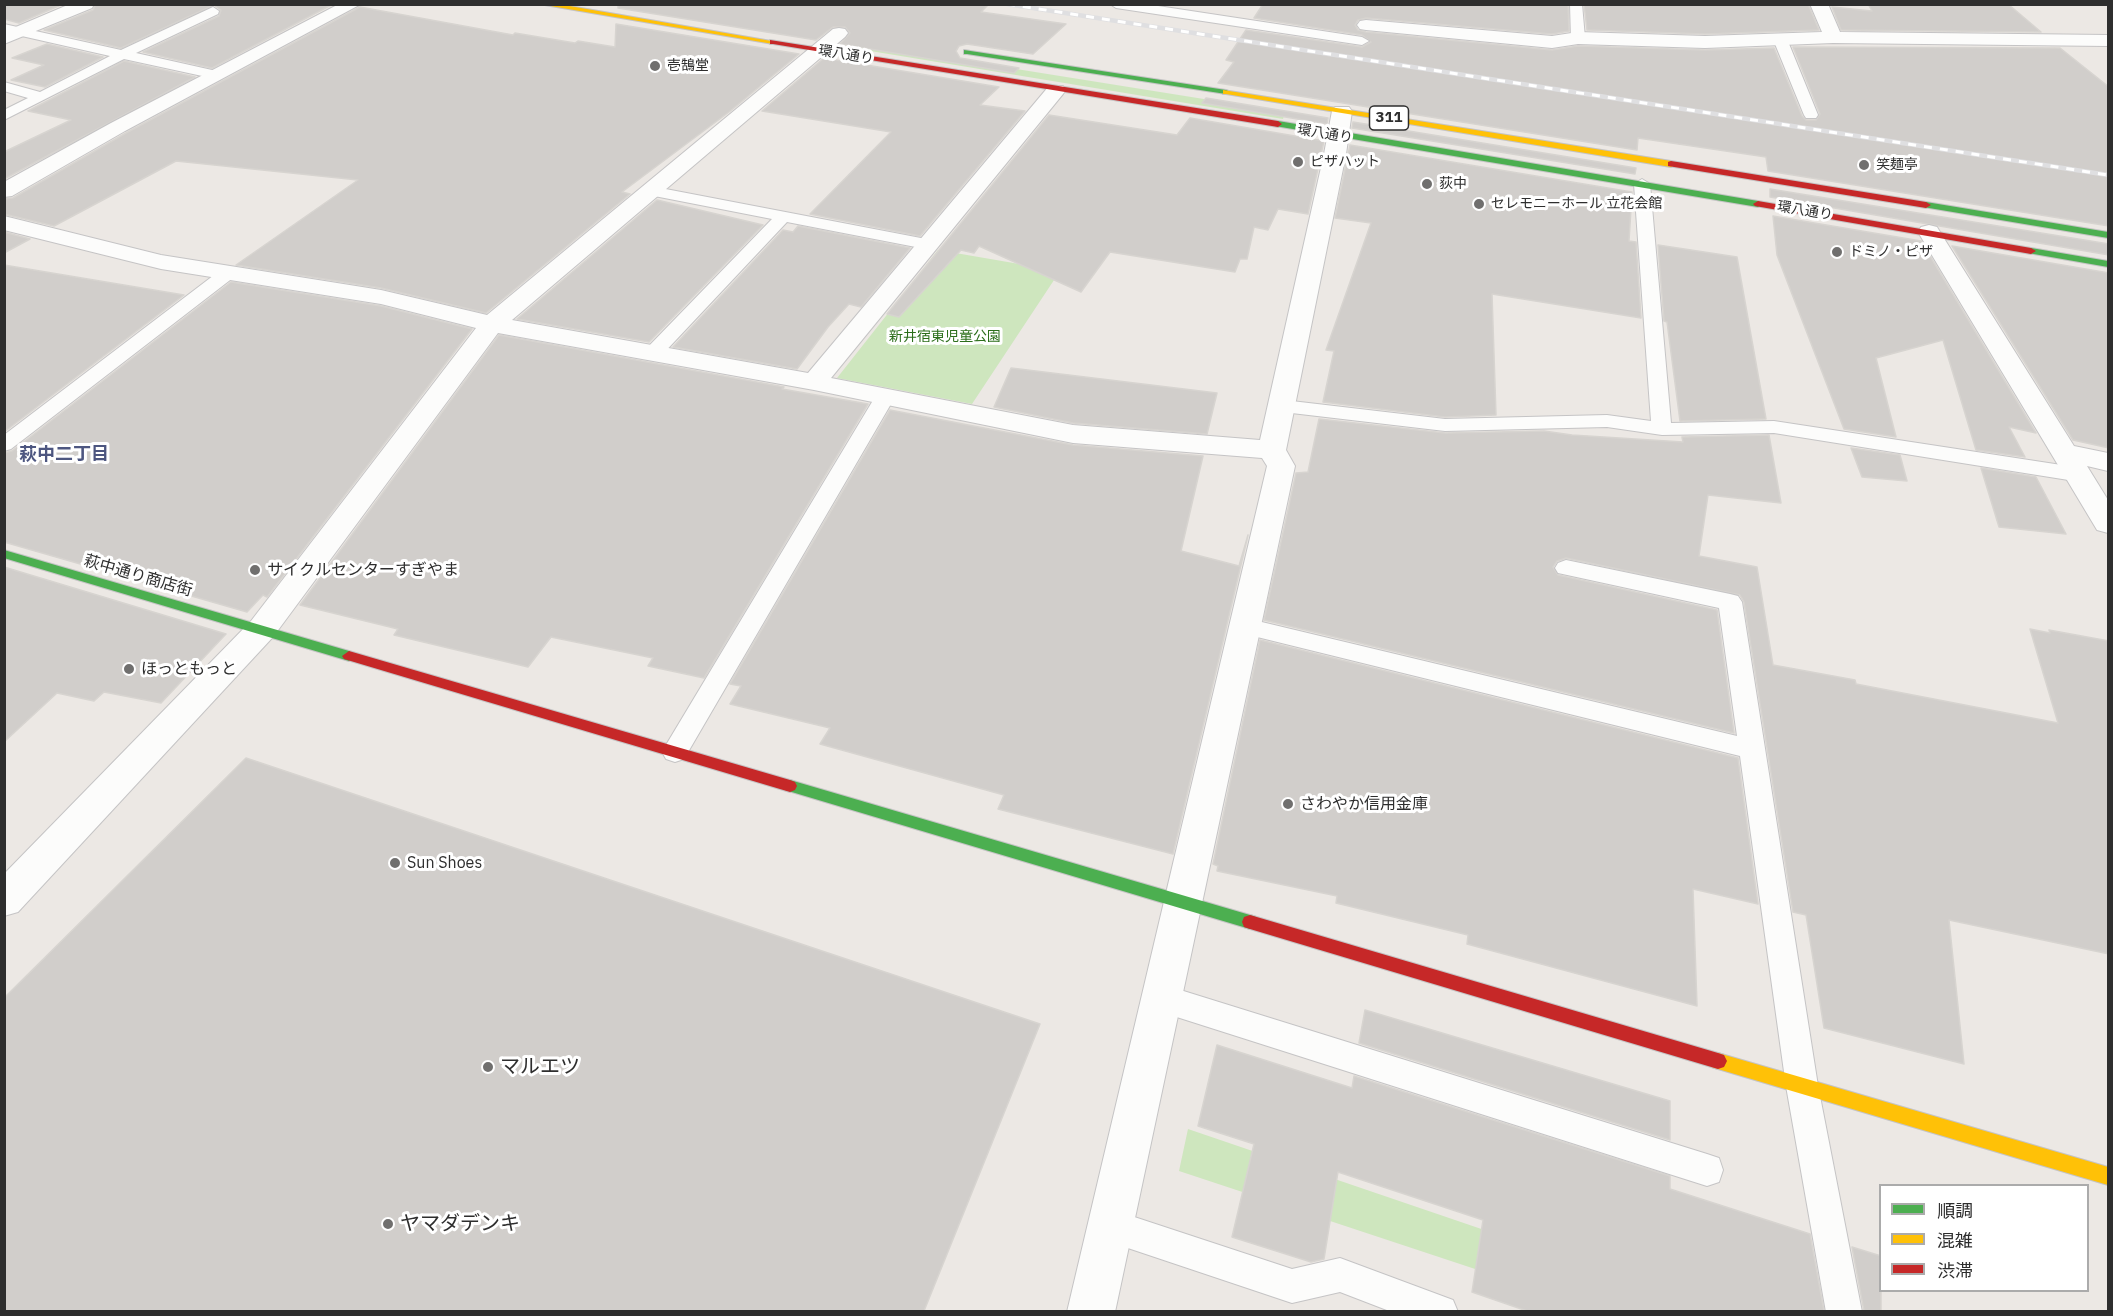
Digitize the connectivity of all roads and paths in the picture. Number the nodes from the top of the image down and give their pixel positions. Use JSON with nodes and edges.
{"nodes":[{"id":1,"x":87,"y":4,"type":"edge"},
{"id":2,"x":352,"y":4,"type":"edge"},
{"id":3,"x":542,"y":4,"type":"edge"},
{"id":4,"x":1116,"y":4,"type":"edge"},
{"id":5,"x":1372,"y":4,"type":"edge"},
{"id":6,"x":1576,"y":4,"type":"edge"},
{"id":7,"x":1819,"y":4,"type":"edge"},
{"id":8,"x":213,"y":11,"type":"dead end"},
{"id":9,"x":13,"y":30,"type":"edge"},
{"id":10,"x":1364,"y":33,"type":"junction"},
{"id":11,"x":832,"y":37,"type":"junction"},
{"id":12,"x":1833,"y":37,"type":"junction"},
{"id":13,"x":1578,"y":38,"type":"junction"},
{"id":14,"x":4,"y":39,"type":"edge"},
{"id":15,"x":1780,"y":39,"type":"junction"},
{"id":16,"x":2109,"y":41,"type":"edge"},
{"id":17,"x":957,"y":51,"type":"dead end"},
{"id":18,"x":123,"y":54,"type":"junction"},
{"id":19,"x":216,"y":75,"type":"junction"},
{"id":20,"x":4,"y":86,"type":"edge"},
{"id":21,"x":1056,"y":90,"type":"junction"},
{"id":22,"x":42,"y":97,"type":"junction"},
{"id":23,"x":1811,"y":115,"type":"dead end"},
{"id":24,"x":4,"y":116,"type":"edge"},
{"id":25,"x":1340,"y":123,"type":"junction"},
{"id":26,"x":1642,"y":184,"type":"junction"},
{"id":27,"x":4,"y":191,"type":"edge"},
{"id":28,"x":650,"y":191,"type":"junction"},
{"id":29,"x":783,"y":217,"type":"junction"},
{"id":30,"x":4,"y":223,"type":"edge"},
{"id":31,"x":1929,"y":232,"type":"junction"},
{"id":32,"x":2109,"y":235,"type":"edge"},
{"id":33,"x":926,"y":244,"type":"junction"},
{"id":34,"x":2109,"y":264,"type":"edge"},
{"id":35,"x":228,"y":273,"type":"junction"},
{"id":36,"x":492,"y":324,"type":"junction"},
{"id":37,"x":652,"y":354,"type":"junction"},
{"id":38,"x":814,"y":382,"type":"junction"},
{"id":39,"x":885,"y":397,"type":"junction"},
{"id":40,"x":1283,"y":406,"type":"junction"},
{"id":41,"x":1662,"y":429,"type":"junction"},
{"id":42,"x":4,"y":444,"type":"edge"},
{"id":43,"x":1272,"y":450,"type":"junction"},
{"id":44,"x":2109,"y":462,"type":"edge"},
{"id":45,"x":2074,"y":464,"type":"junction"},
{"id":46,"x":2109,"y":523,"type":"edge"},
{"id":47,"x":4,"y":554,"type":"edge"},
{"id":48,"x":1566,"y":567,"type":"dead end"},
{"id":49,"x":1245,"y":626,"type":"junction"},
{"id":50,"x":262,"y":629,"type":"junction"},
{"id":51,"x":1751,"y":749,"type":"junction"},
{"id":52,"x":675,"y":752,"type":"junction"},
{"id":53,"x":4,"y":900,"type":"edge"},
{"id":54,"x":1183,"y":903,"type":"junction"},
{"id":55,"x":1161,"y":998,"type":"junction"},
{"id":56,"x":1802,"y":1086,"type":"junction"},
{"id":57,"x":1707,"y":1170,"type":"dead end"},
{"id":58,"x":2109,"y":1176,"type":"edge"},
{"id":59,"x":1110,"y":1226,"type":"junction"},
{"id":60,"x":1091,"y":1311,"type":"edge"},
{"id":61,"x":1441,"y":1311,"type":"edge"},
{"id":62,"x":1844,"y":1311,"type":"edge"}],
"edges":[{"from":1,"to":9,"type":"street"},
{"from":2,"to":19,"type":"street"},
{"from":3,"to":11,"type":"main road","name":"環八通り","number":"311"},
{"from":4,"to":10,"type":"lane"},
{"from":5,"to":10,"type":"street"},
{"from":6,"to":13,"type":"lane"},
{"from":7,"to":12,"type":"street"},
{"from":8,"to":18,"type":"lane"},
{"from":9,"to":14,"type":"street"},
{"from":9,"to":18,"type":"lane"},
{"from":10,"to":13,"type":"street"},
{"from":11,"to":21,"type":"main road","name":"環八通り","number":"311"},
{"from":11,"to":28,"type":"street"},
{"from":12,"to":15,"type":"street"},
{"from":12,"to":16,"type":"street"},
{"from":13,"to":15,"type":"street"},
{"from":15,"to":23,"type":"lane"},
{"from":17,"to":25,"type":"main road","name":"環八通り","number":"311"},
{"from":18,"to":19,"type":"lane"},
{"from":18,"to":22,"type":"lane"},
{"from":19,"to":27,"type":"street"},
{"from":20,"to":22,"type":"lane"},
{"from":21,"to":25,"type":"main road","name":"環八通り","number":"311"},
{"from":21,"to":33,"type":"street"},
{"from":22,"to":24,"type":"lane"},
{"from":25,"to":26,"type":"main road","name":"環八通り","number":"311"},
{"from":25,"to":32,"type":"main road","name":"環八通り","number":"311"},
{"from":25,"to":40,"type":"street"},
{"from":26,"to":31,"type":"main road","name":"環八通り","number":"311"},
{"from":26,"to":41,"type":"lane"},
{"from":28,"to":29,"type":"lane"},
{"from":28,"to":36,"type":"street"},
{"from":29,"to":33,"type":"lane"},
{"from":29,"to":37,"type":"lane"},
{"from":30,"to":35,"type":"street"},
{"from":31,"to":34,"type":"main road","name":"環八通り","number":"311"},
{"from":31,"to":45,"type":"street"},
{"from":33,"to":38,"type":"street"},
{"from":35,"to":36,"type":"street"},
{"from":35,"to":42,"type":"lane"},
{"from":36,"to":37,"type":"street"},
{"from":36,"to":50,"type":"street"},
{"from":37,"to":38,"type":"street"},
{"from":38,"to":39,"type":"street"},
{"from":39,"to":43,"type":"street"},
{"from":39,"to":52,"type":"lane"},
{"from":40,"to":41,"type":"lane"},
{"from":40,"to":43,"type":"street"},
{"from":41,"to":45,"type":"lane"},
{"from":43,"to":49,"type":"street"},
{"from":44,"to":45,"type":"street"},
{"from":45,"to":46,"type":"street"},
{"from":47,"to":50,"type":"main road","name":"萩中通り商店街"},
{"from":48,"to":51,"type":"lane"},
{"from":49,"to":51,"type":"lane"},
{"from":49,"to":54,"type":"street"},
{"from":50,"to":52,"type":"main road","name":"萩中通り商店街"},
{"from":50,"to":53,"type":"street"},
{"from":51,"to":56,"type":"lane"},
{"from":52,"to":54,"type":"main road","name":"萩中通り商店街"},
{"from":54,"to":55,"type":"street"},
{"from":54,"to":56,"type":"main road","name":"萩中通り商店街"},
{"from":55,"to":57,"type":"lane"},
{"from":55,"to":59,"type":"street"},
{"from":56,"to":58,"type":"main road","name":"萩中通り商店街"},
{"from":56,"to":62,"type":"lane"},
{"from":59,"to":60,"type":"street"},
{"from":59,"to":61,"type":"lane"}]}
